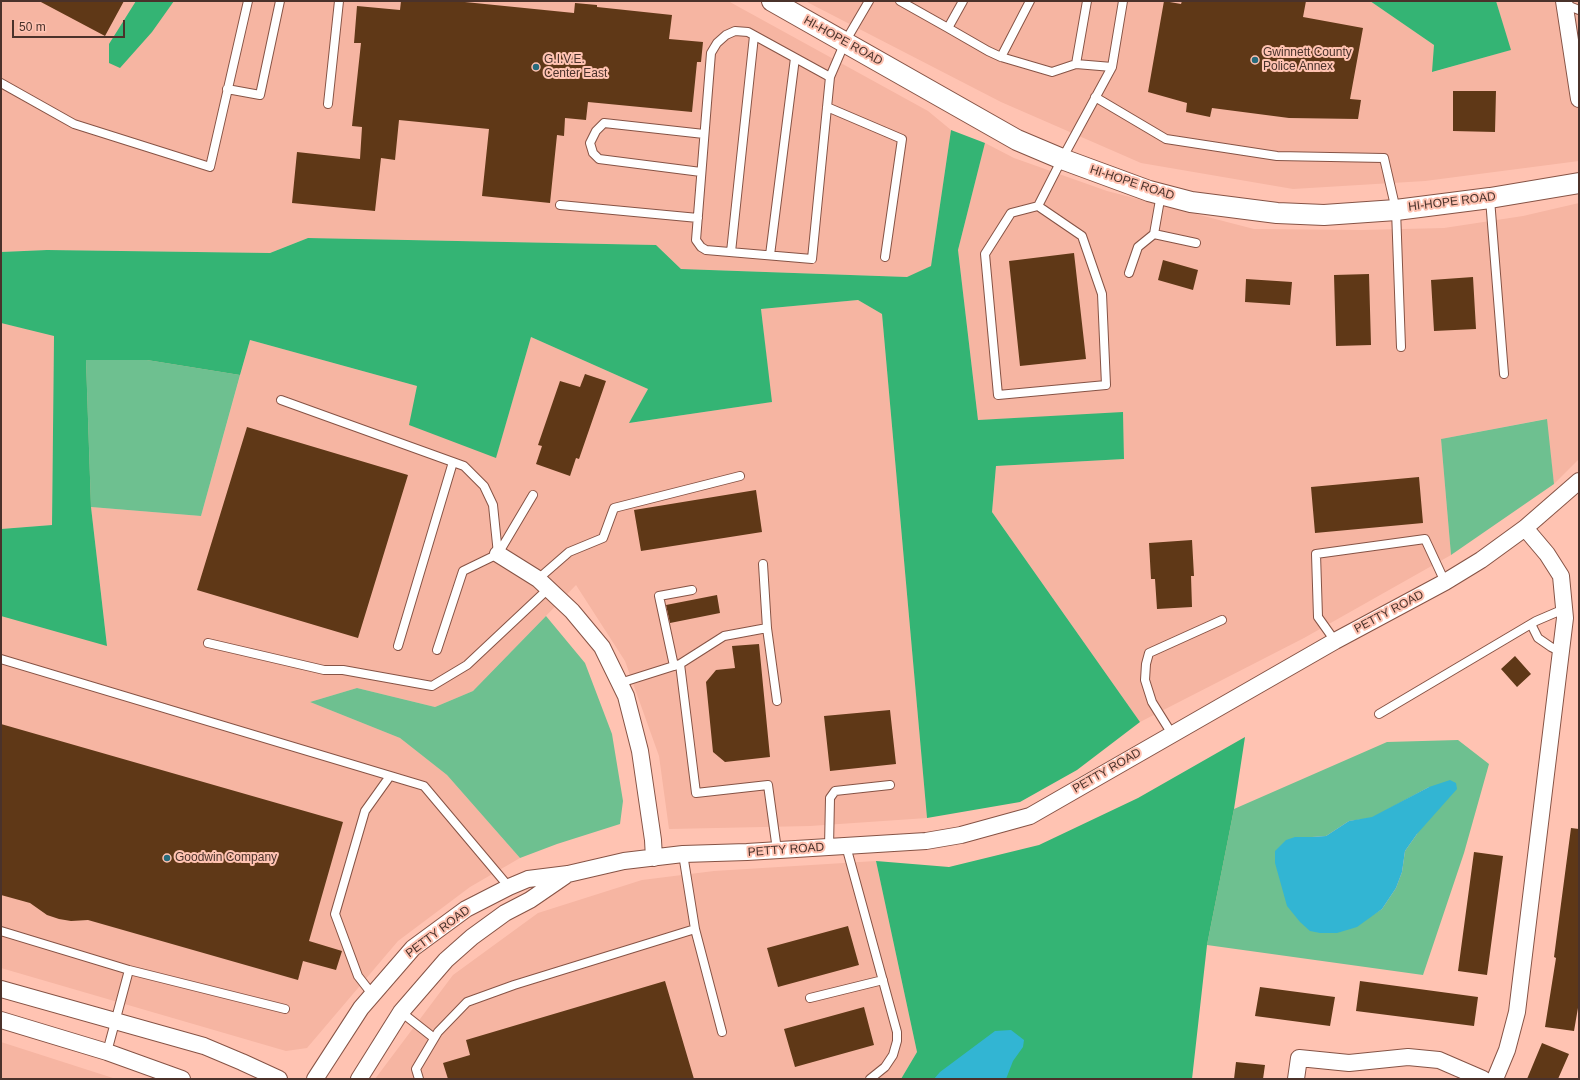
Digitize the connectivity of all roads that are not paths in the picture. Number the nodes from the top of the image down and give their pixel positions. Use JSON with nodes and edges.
{"nodes":[{"id":1,"x":248,"y":1,"type":"edge"},
{"id":2,"x":280,"y":1,"type":"edge"},
{"id":3,"x":339,"y":1,"type":"edge"},
{"id":4,"x":772,"y":1,"type":"edge"},
{"id":5,"x":869,"y":1,"type":"edge"},
{"id":6,"x":900,"y":1,"type":"edge"},
{"id":7,"x":963,"y":1,"type":"edge"},
{"id":8,"x":1030,"y":1,"type":"edge"},
{"id":9,"x":1088,"y":1,"type":"edge"},
{"id":10,"x":1123,"y":1,"type":"edge"},
{"id":11,"x":1569,"y":5,"type":"edge"},
{"id":12,"x":948,"y":28,"type":"junction"},
{"id":13,"x":754,"y":36,"type":"junction"},
{"id":14,"x":845,"y":42,"type":"junction"},
{"id":15,"x":1001,"y":57,"type":"junction"},
{"id":16,"x":795,"y":58,"type":"junction"},
{"id":17,"x":1076,"y":64,"type":"junction"},
{"id":18,"x":1112,"y":67,"type":"junction"},
{"id":19,"x":830,"y":77,"type":"junction"},
{"id":20,"x":1,"y":83,"type":"edge"},
{"id":21,"x":228,"y":89,"type":"junction"},
{"id":22,"x":1095,"y":97,"type":"junction"},
{"id":23,"x":1579,"y":99,"type":"edge"},
{"id":24,"x":328,"y":104,"type":"dead end"},
{"id":25,"x":828,"y":107,"type":"junction"},
{"id":26,"x":704,"y":134,"type":"junction"},
{"id":27,"x":1062,"y":159,"type":"junction"},
{"id":28,"x":701,"y":172,"type":"junction"},
{"id":29,"x":1579,"y":183,"type":"edge"},
{"id":30,"x":1161,"y":194,"type":"junction"},
{"id":31,"x":1490,"y":198,"type":"junction"},
{"id":32,"x":560,"y":205,"type":"dead end"},
{"id":33,"x":1038,"y":206,"type":"junction"},
{"id":34,"x":1396,"y":210,"type":"junction"},
{"id":35,"x":698,"y":218,"type":"junction"},
{"id":36,"x":1154,"y":234,"type":"junction"},
{"id":37,"x":1196,"y":243,"type":"dead end"},
{"id":38,"x":731,"y":252,"type":"junction"},
{"id":39,"x":770,"y":255,"type":"junction"},
{"id":40,"x":885,"y":257,"type":"dead end"},
{"id":41,"x":1129,"y":273,"type":"dead end"},
{"id":42,"x":1401,"y":347,"type":"dead end"},
{"id":43,"x":1504,"y":374,"type":"dead end"},
{"id":44,"x":280,"y":400,"type":"dead end"},
{"id":45,"x":453,"y":462,"type":"junction"},
{"id":46,"x":740,"y":476,"type":"dead end"},
{"id":47,"x":1579,"y":481,"type":"edge"},
{"id":48,"x":533,"y":495,"type":"dead end"},
{"id":49,"x":1525,"y":528,"type":"junction"},
{"id":50,"x":498,"y":554,"type":"junction"},
{"id":51,"x":762,"y":564,"type":"dead end"},
{"id":52,"x":1445,"y":582,"type":"junction"},
{"id":53,"x":543,"y":584,"type":"junction"},
{"id":54,"x":692,"y":590,"type":"dead end"},
{"id":55,"x":1564,"y":609,"type":"junction"},
{"id":56,"x":1222,"y":620,"type":"dead end"},
{"id":57,"x":1531,"y":624,"type":"junction"},
{"id":58,"x":767,"y":628,"type":"junction"},
{"id":59,"x":1335,"y":641,"type":"junction"},
{"id":60,"x":208,"y":643,"type":"dead end"},
{"id":61,"x":398,"y":646,"type":"dead end"},
{"id":62,"x":437,"y":650,"type":"dead end"},
{"id":63,"x":1561,"y":652,"type":"junction"},
{"id":64,"x":1,"y":659,"type":"edge"},
{"id":65,"x":677,"y":665,"type":"junction"},
{"id":66,"x":620,"y":683,"type":"junction"},
{"id":67,"x":777,"y":701,"type":"dead end"},
{"id":68,"x":1379,"y":714,"type":"dead end"},
{"id":69,"x":1172,"y":734,"type":"junction"},
{"id":70,"x":390,"y":776,"type":"junction"},
{"id":71,"x":890,"y":785,"type":"dead end"},
{"id":72,"x":846,"y":846,"type":"junction"},
{"id":73,"x":829,"y":847,"type":"junction"},
{"id":74,"x":777,"y":850,"type":"junction"},
{"id":75,"x":683,"y":854,"type":"junction"},
{"id":76,"x":654,"y":858,"type":"junction"},
{"id":77,"x":568,"y":874,"type":"junction"},
{"id":78,"x":509,"y":887,"type":"junction"},
{"id":79,"x":694,"y":929,"type":"junction"},
{"id":80,"x":1,"y":931,"type":"edge"},
{"id":81,"x":129,"y":970,"type":"junction"},
{"id":82,"x":883,"y":980,"type":"junction"},
{"id":83,"x":1,"y":989,"type":"edge"},
{"id":84,"x":372,"y":994,"type":"junction"},
{"id":85,"x":810,"y":998,"type":"dead end"},
{"id":86,"x":285,"y":1009,"type":"dead end"},
{"id":87,"x":401,"y":1012,"type":"junction"},
{"id":88,"x":1,"y":1020,"type":"edge"},
{"id":89,"x":115,"y":1021,"type":"junction"},
{"id":90,"x":722,"y":1032,"type":"dead end"},
{"id":91,"x":434,"y":1038,"type":"junction"},
{"id":92,"x":107,"y":1052,"type":"junction"},
{"id":93,"x":182,"y":1079,"type":"edge"},
{"id":94,"x":279,"y":1079,"type":"edge"},
{"id":95,"x":315,"y":1079,"type":"edge"},
{"id":96,"x":359,"y":1079,"type":"edge"},
{"id":97,"x":419,"y":1079,"type":"edge"},
{"id":98,"x":870,"y":1079,"type":"edge"},
{"id":99,"x":1296,"y":1079,"type":"edge"},
{"id":100,"x":1484,"y":1079,"type":"edge"},
{"id":101,"x":1495,"y":1079,"type":"edge"}],
"edges":[{"from":1,"to":21,"type":"lane"},
{"from":2,"to":21,"type":"lane"},
{"from":3,"to":24,"type":"lane"},
{"from":4,"to":14,"type":"street","name":"HI-HOPE ROAD"},
{"from":5,"to":14,"type":"lane"},
{"from":6,"to":12,"type":"lane"},
{"from":7,"to":12,"type":"lane"},
{"from":8,"to":15,"type":"lane"},
{"from":9,"to":17,"type":"lane"},
{"from":10,"to":18,"type":"lane"},
{"from":11,"to":23,"type":"street"},
{"from":12,"to":15,"type":"lane"},
{"from":13,"to":16,"type":"lane"},
{"from":13,"to":26,"type":"lane"},
{"from":13,"to":38,"type":"lane"},
{"from":14,"to":19,"type":"lane"},
{"from":14,"to":27,"type":"street","name":"HI-HOPE ROAD"},
{"from":15,"to":17,"type":"lane"},
{"from":16,"to":19,"type":"lane"},
{"from":16,"to":39,"type":"lane"},
{"from":17,"to":18,"type":"lane"},
{"from":18,"to":22,"type":"lane"},
{"from":19,"to":25,"type":"lane"},
{"from":20,"to":21,"type":"lane"},
{"from":22,"to":27,"type":"lane"},
{"from":22,"to":34,"type":"lane"},
{"from":25,"to":39,"type":"lane"},
{"from":25,"to":40,"type":"lane"},
{"from":26,"to":28,"type":"lane"},
{"from":26,"to":28,"type":"lane"},
{"from":27,"to":30,"type":"street","name":"HI-HOPE ROAD"},
{"from":27,"to":33,"type":"lane"},
{"from":28,"to":35,"type":"lane"},
{"from":29,"to":31,"type":"street","name":"HI-HOPE ROAD"},
{"from":30,"to":34,"type":"street","name":"HI-HOPE ROAD"},
{"from":30,"to":36,"type":"lane"},
{"from":31,"to":34,"type":"street","name":"HI-HOPE ROAD"},
{"from":31,"to":43,"type":"lane"},
{"from":32,"to":35,"type":"lane"},
{"from":33,"to":33,"type":"lane"},
{"from":34,"to":42,"type":"lane"},
{"from":35,"to":38,"type":"lane"},
{"from":36,"to":37,"type":"lane"},
{"from":36,"to":41,"type":"lane"},
{"from":38,"to":39,"type":"lane"},
{"from":44,"to":45,"type":"lane"},
{"from":45,"to":50,"type":"lane"},
{"from":45,"to":61,"type":"lane"},
{"from":46,"to":53,"type":"lane"},
{"from":47,"to":49,"type":"street","name":"PETTY ROAD"},
{"from":48,"to":50,"type":"lane"},
{"from":49,"to":52,"type":"street","name":"PETTY ROAD"},
{"from":49,"to":55,"type":"street"},
{"from":50,"to":53,"type":"street"},
{"from":50,"to":62,"type":"lane"},
{"from":51,"to":58,"type":"lane"},
{"from":52,"to":59,"type":"street","name":"PETTY ROAD"},
{"from":52,"to":59,"type":"lane"},
{"from":53,"to":60,"type":"lane"},
{"from":53,"to":66,"type":"street"},
{"from":54,"to":65,"type":"lane"},
{"from":55,"to":57,"type":"lane"},
{"from":55,"to":63,"type":"street"},
{"from":56,"to":69,"type":"lane"},
{"from":57,"to":63,"type":"lane"},
{"from":57,"to":68,"type":"lane"},
{"from":58,"to":65,"type":"lane"},
{"from":58,"to":67,"type":"lane"},
{"from":59,"to":69,"type":"street","name":"PETTY ROAD"},
{"from":63,"to":101,"type":"street"},
{"from":64,"to":70,"type":"lane"},
{"from":65,"to":66,"type":"lane"},
{"from":65,"to":74,"type":"lane"},
{"from":66,"to":76,"type":"street"},
{"from":69,"to":72,"type":"street","name":"PETTY ROAD"},
{"from":70,"to":78,"type":"lane"},
{"from":70,"to":84,"type":"lane"},
{"from":71,"to":73,"type":"lane"},
{"from":72,"to":73,"type":"street","name":"PETTY ROAD"},
{"from":72,"to":82,"type":"lane"},
{"from":73,"to":74,"type":"street","name":"PETTY ROAD"},
{"from":74,"to":75,"type":"street","name":"PETTY ROAD"},
{"from":75,"to":76,"type":"street","name":"PETTY ROAD"},
{"from":75,"to":79,"type":"lane"},
{"from":76,"to":77,"type":"street","name":"PETTY ROAD"},
{"from":77,"to":78,"type":"street","name":"PETTY ROAD"},
{"from":77,"to":87,"type":"street","name":"PETTY ROAD"},
{"from":78,"to":84,"type":"street","name":"PETTY ROAD"},
{"from":79,"to":90,"type":"lane"},
{"from":79,"to":91,"type":"lane"},
{"from":80,"to":81,"type":"lane"},
{"from":81,"to":86,"type":"lane"},
{"from":81,"to":89,"type":"lane"},
{"from":82,"to":85,"type":"lane"},
{"from":82,"to":98,"type":"lane"},
{"from":83,"to":89,"type":"street"},
{"from":84,"to":95,"type":"street","name":"PETTY ROAD"},
{"from":87,"to":91,"type":"lane"},
{"from":87,"to":96,"type":"street","name":"PETTY ROAD"},
{"from":88,"to":92,"type":"street"},
{"from":89,"to":92,"type":"lane"},
{"from":89,"to":94,"type":"street"},
{"from":91,"to":97,"type":"lane"},
{"from":92,"to":93,"type":"street"},
{"from":99,"to":100,"type":"street"}]}
